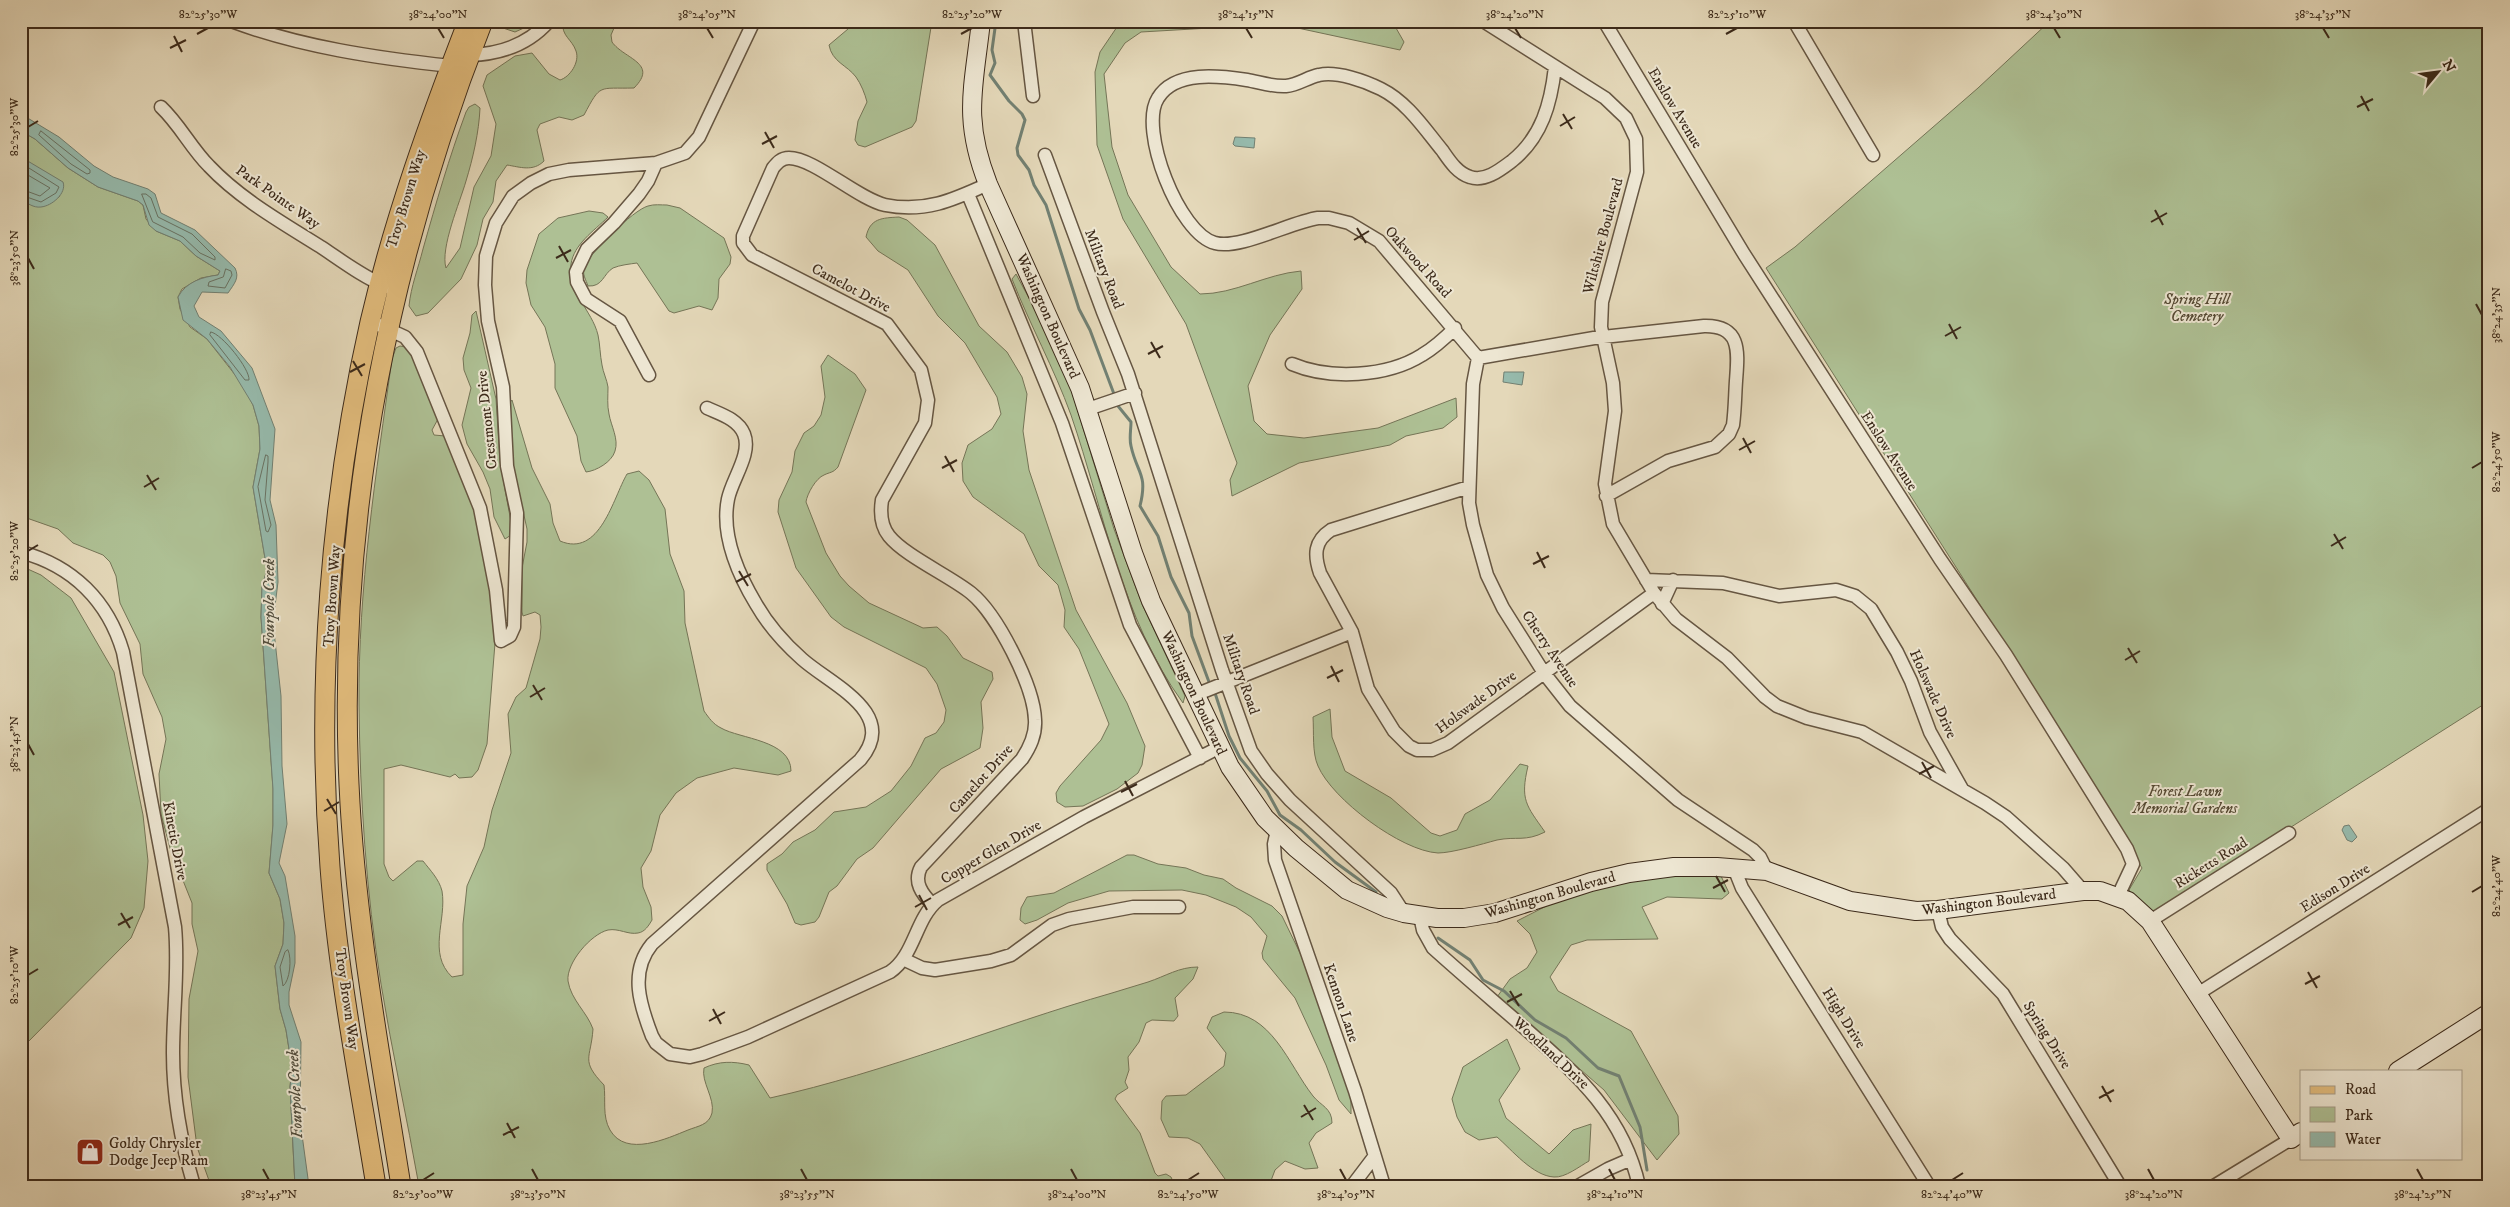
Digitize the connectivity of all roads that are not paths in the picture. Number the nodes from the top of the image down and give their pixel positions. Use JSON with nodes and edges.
{"nodes":[{"id":1,"x":230,"y":21,"type":"edge"},
{"id":2,"x":468,"y":21,"type":"edge"},
{"id":3,"x":483,"y":21,"type":"edge"},
{"id":4,"x":548,"y":21,"type":"edge"},
{"id":5,"x":754,"y":21,"type":"edge"},
{"id":6,"x":981,"y":21,"type":"edge"},
{"id":7,"x":1024,"y":21,"type":"edge"},
{"id":8,"x":1482,"y":21,"type":"edge"},
{"id":9,"x":1604,"y":21,"type":"edge"},
{"id":10,"x":1794,"y":21,"type":"edge"},
{"id":11,"x":470,"y":55,"type":"junction"},
{"id":12,"x":451,"y":66,"type":"junction"},
{"id":13,"x":1555,"y":67,"type":"junction"},
{"id":14,"x":1034,"y":96,"type":"dead end"},
{"id":15,"x":161,"y":106,"type":"dead end"},
{"id":16,"x":1045,"y":155,"type":"dead end"},
{"id":17,"x":1873,"y":155,"type":"dead end"},
{"id":18,"x":656,"y":163,"type":"junction"},
{"id":19,"x":988,"y":184,"type":"junction"},
{"id":20,"x":968,"y":194,"type":"junction"},
{"id":21,"x":388,"y":288,"type":"junction"},
{"id":22,"x":379,"y":324,"type":"junction"},
{"id":23,"x":1455,"y":328,"type":"junction"},
{"id":24,"x":1602,"y":338,"type":"junction"},
{"id":25,"x":1478,"y":358,"type":"junction"},
{"id":26,"x":1292,"y":364,"type":"dead end"},
{"id":27,"x":650,"y":375,"type":"dead end"},
{"id":28,"x":1135,"y":393,"type":"junction"},
{"id":29,"x":707,"y":408,"type":"dead end"},
{"id":30,"x":1088,"y":409,"type":"junction"},
{"id":31,"x":1469,"y":487,"type":"junction"},
{"id":32,"x":1606,"y":496,"type":"junction"},
{"id":33,"x":21,"y":552,"type":"edge"},
{"id":34,"x":1646,"y":580,"type":"junction"},
{"id":35,"x":1673,"y":580,"type":"junction"},
{"id":36,"x":1654,"y":593,"type":"junction"},
{"id":37,"x":1662,"y":604,"type":"junction"},
{"id":38,"x":1352,"y":632,"type":"junction"},
{"id":39,"x":1544,"y":672,"type":"junction"},
{"id":40,"x":1227,"y":682,"type":"junction"},
{"id":41,"x":1194,"y":695,"type":"junction"},
{"id":42,"x":1220,"y":747,"type":"junction"},
{"id":43,"x":1200,"y":758,"type":"junction"},
{"id":44,"x":1962,"y":789,"type":"junction"},
{"id":45,"x":2489,"y":809,"type":"edge"},
{"id":46,"x":1277,"y":830,"type":"junction"},
{"id":47,"x":2289,"y":833,"type":"dead end"},
{"id":48,"x":1734,"y":868,"type":"junction"},
{"id":49,"x":1767,"y":871,"type":"junction"},
{"id":50,"x":2083,"y":891,"type":"junction"},
{"id":51,"x":2118,"y":896,"type":"junction"},
{"id":52,"x":933,"y":905,"type":"junction"},
{"id":53,"x":1179,"y":907,"type":"dead end"},
{"id":54,"x":1938,"y":910,"type":"junction"},
{"id":55,"x":1412,"y":915,"type":"junction"},
{"id":56,"x":2150,"y":921,"type":"junction"},
{"id":57,"x":903,"y":959,"type":"junction"},
{"id":58,"x":2199,"y":993,"type":"junction"},
{"id":59,"x":2489,"y":1013,"type":"edge"},
{"id":60,"x":2400,"y":1070,"type":"edge"},
{"id":61,"x":2296,"y":1135,"type":"edge"},
{"id":62,"x":1374,"y":1157,"type":"junction"},
{"id":63,"x":1631,"y":1159,"type":"junction"},
{"id":64,"x":194,"y":1186,"type":"edge"},
{"id":65,"x":376,"y":1186,"type":"edge"},
{"id":66,"x":401,"y":1186,"type":"edge"},
{"id":67,"x":1352,"y":1186,"type":"edge"},
{"id":68,"x":1384,"y":1186,"type":"edge"},
{"id":69,"x":1578,"y":1186,"type":"edge"},
{"id":70,"x":1639,"y":1186,"type":"edge"},
{"id":71,"x":1930,"y":1186,"type":"edge"},
{"id":72,"x":2120,"y":1186,"type":"edge"},
{"id":73,"x":2214,"y":1186,"type":"edge"}],
"edges":[{"from":1,"to":12,"type":"street"},
{"from":2,"to":12,"type":"main road","name":"Troy Brown Way"},
{"from":3,"to":11,"type":"main road","name":"Troy Brown Way"},
{"from":4,"to":11,"type":"street"},
{"from":5,"to":18,"type":"street","name":"Crestmont Drive"},
{"from":6,"to":19,"type":"street","name":"Washington Boulevard"},
{"from":7,"to":14,"type":"street"},
{"from":8,"to":13,"type":"street","name":"Wiltshire Boulevard"},
{"from":9,"to":51,"type":"street","name":"Enslow Avenue"},
{"from":10,"to":17,"type":"street"},
{"from":11,"to":21,"type":"main road","name":"Troy Brown Way"},
{"from":12,"to":21,"type":"main road","name":"Troy Brown Way"},
{"from":13,"to":23,"type":"street","name":"Oakwood Road"},
{"from":13,"to":24,"type":"street","name":"Wiltshire Boulevard"},
{"from":15,"to":21,"type":"street","name":"Park Pointe Way"},
{"from":16,"to":28,"type":"street","name":"Military Road"},
{"from":18,"to":22,"type":"street","name":"Crestmont Drive"},
{"from":18,"to":27,"type":"street"},
{"from":19,"to":20,"type":"street","name":"Camelot Drive"},
{"from":19,"to":30,"type":"street","name":"Washington Boulevard"},
{"from":20,"to":43,"type":"street","name":"Washington Boulevard"},
{"from":20,"to":52,"type":"street","name":"Camelot Drive"},
{"from":21,"to":22,"type":"main road","name":"Troy Brown Way"},
{"from":22,"to":65,"type":"main road","name":"Troy Brown Way"},
{"from":22,"to":66,"type":"main road","name":"Troy Brown Way"},
{"from":23,"to":25,"type":"street","name":"Oakwood Road"},
{"from":23,"to":26,"type":"street"},
{"from":24,"to":25,"type":"street"},
{"from":24,"to":32,"type":"street","name":"Wiltshire Boulevard"},
{"from":24,"to":32,"type":"street"},
{"from":25,"to":31,"type":"street","name":"Cherry Avenue"},
{"from":28,"to":30,"type":"street"},
{"from":28,"to":40,"type":"street","name":"Military Road"},
{"from":29,"to":57,"type":"street"},
{"from":30,"to":41,"type":"street","name":"Washington Boulevard"},
{"from":31,"to":38,"type":"street","name":"Holswade Drive"},
{"from":31,"to":39,"type":"street","name":"Cherry Avenue"},
{"from":32,"to":34,"type":"street","name":"Wiltshire Boulevard"},
{"from":33,"to":64,"type":"street","name":"Kinetic Drive"},
{"from":34,"to":35,"type":"street","name":"Holswade Drive"},
{"from":34,"to":36,"type":"street","name":"Wiltshire Boulevard"},
{"from":35,"to":37,"type":"street"},
{"from":35,"to":44,"type":"street","name":"Holswade Drive"},
{"from":36,"to":37,"type":"street","name":"Wiltshire Boulevard"},
{"from":36,"to":39,"type":"street","name":"Holswade Drive"},
{"from":37,"to":44,"type":"street","name":"Wiltshire Boulevard"},
{"from":38,"to":39,"type":"street","name":"Holswade Drive"},
{"from":38,"to":40,"type":"street"},
{"from":39,"to":49,"type":"street","name":"Cherry Avenue"},
{"from":40,"to":41,"type":"street"},
{"from":40,"to":55,"type":"street","name":"Military Road"},
{"from":41,"to":42,"type":"street","name":"Washington Boulevard"},
{"from":42,"to":43,"type":"street","name":"Copper Glen Drive"},
{"from":42,"to":46,"type":"street","name":"Washington Boulevard"},
{"from":43,"to":52,"type":"street","name":"Copper Glen Drive"},
{"from":44,"to":50,"type":"street","name":"Wiltshire Boulevard"},
{"from":45,"to":58,"type":"street","name":"Edison Drive"},
{"from":46,"to":55,"type":"street","name":"Washington Boulevard"},
{"from":46,"to":62,"type":"street","name":"Kennon Lane"},
{"from":47,"to":56,"type":"street","name":"Ricketts Road"},
{"from":48,"to":49,"type":"street","name":"Washington Boulevard"},
{"from":48,"to":55,"type":"street","name":"Washington Boulevard"},
{"from":48,"to":71,"type":"street","name":"High Drive"},
{"from":49,"to":54,"type":"street","name":"Washington Boulevard"},
{"from":50,"to":51,"type":"street","name":"Washington Boulevard"},
{"from":50,"to":54,"type":"street","name":"Washington Boulevard"},
{"from":51,"to":56,"type":"street","name":"Washington Boulevard"},
{"from":52,"to":57,"type":"street","name":"Copper Glen Drive"},
{"from":53,"to":57,"type":"street"},
{"from":54,"to":72,"type":"street","name":"Spring Drive"},
{"from":55,"to":63,"type":"street","name":"Woodland Drive"},
{"from":56,"to":58,"type":"street","name":"Washington Boulevard"},
{"from":58,"to":61,"type":"street","name":"Washington Boulevard"},
{"from":59,"to":60,"type":"street"},
{"from":61,"to":73,"type":"street"},
{"from":62,"to":67,"type":"street"},
{"from":62,"to":68,"type":"street","name":"Kennon Lane"},
{"from":63,"to":69,"type":"street"},
{"from":63,"to":70,"type":"street","name":"Woodland Drive"}]}
